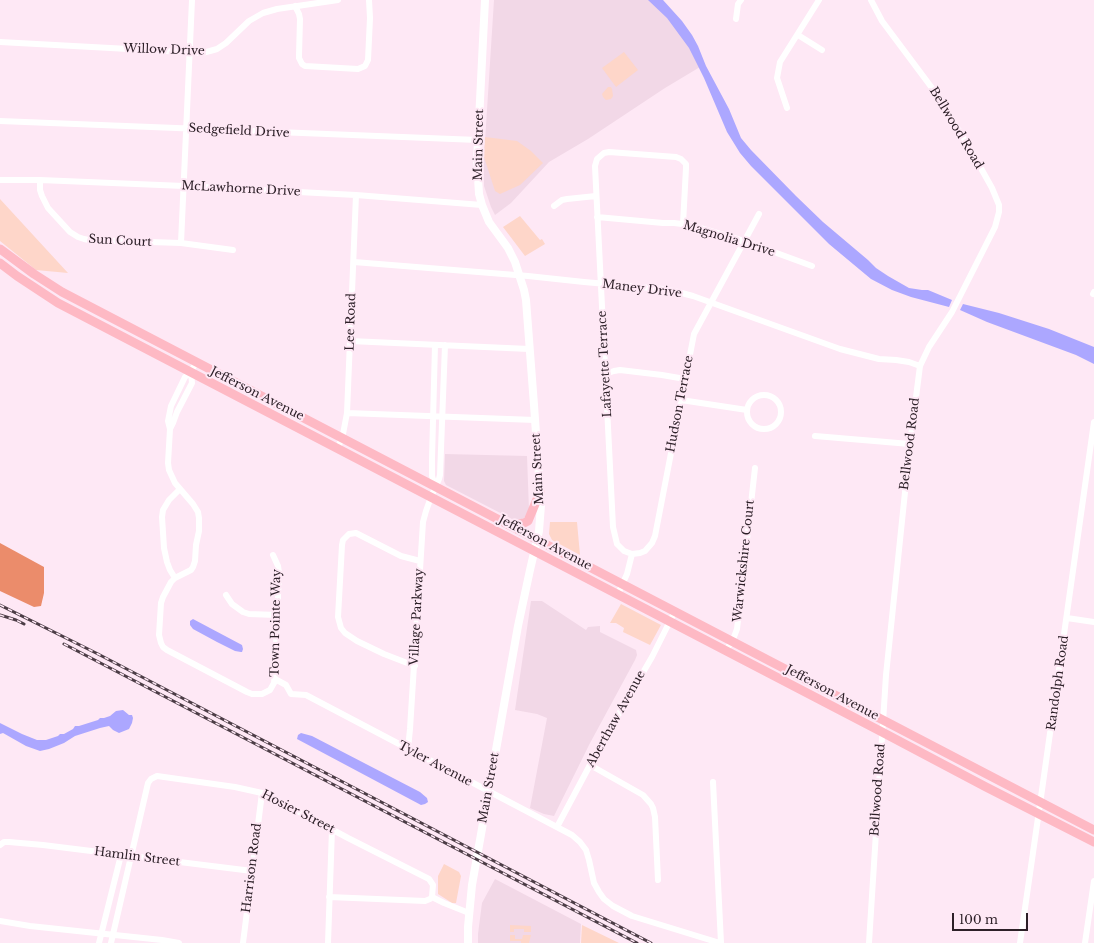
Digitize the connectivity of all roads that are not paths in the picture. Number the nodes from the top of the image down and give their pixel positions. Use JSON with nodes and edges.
{"nodes":[{"id":1,"x":192,"y":0,"type":"edge"},
{"id":2,"x":338,"y":0,"type":"edge"},
{"id":3,"x":369,"y":0,"type":"edge"},
{"id":4,"x":485,"y":0,"type":"edge"},
{"id":5,"x":741,"y":0,"type":"edge"},
{"id":6,"x":819,"y":0,"type":"edge"},
{"id":7,"x":871,"y":0,"type":"edge"},
{"id":8,"x":295,"y":6,"type":"junction"},
{"id":9,"x":736,"y":19,"type":"dead end"},
{"id":10,"x":798,"y":35,"type":"junction"},
{"id":11,"x":0,"y":42,"type":"edge"},
{"id":12,"x":822,"y":50,"type":"dead end"},
{"id":13,"x":189,"y":52,"type":"junction"},
{"id":14,"x":787,"y":108,"type":"dead end"},
{"id":15,"x":0,"y":121,"type":"edge"},
{"id":16,"x":186,"y":128,"type":"junction"},
{"id":17,"x":478,"y":140,"type":"junction"},
{"id":18,"x":0,"y":180,"type":"edge"},
{"id":19,"x":40,"y":180,"type":"junction"},
{"id":20,"x":184,"y":186,"type":"junction"},
{"id":21,"x":356,"y":195,"type":"junction"},
{"id":22,"x":596,"y":196,"type":"junction"},
{"id":23,"x":482,"y":205,"type":"junction"},
{"id":24,"x":554,"y":206,"type":"dead end"},
{"id":25,"x":760,"y":214,"type":"dead end"},
{"id":26,"x":598,"y":217,"type":"junction"},
{"id":27,"x":683,"y":224,"type":"junction"},
{"id":28,"x":744,"y":242,"type":"junction"},
{"id":29,"x":181,"y":243,"type":"junction"},
{"id":30,"x":0,"y":249,"type":"edge"},
{"id":31,"x":233,"y":250,"type":"dead end"},
{"id":32,"x":354,"y":262,"type":"junction"},
{"id":33,"x":0,"y":263,"type":"edge"},
{"id":34,"x":812,"y":266,"type":"dead end"},
{"id":35,"x":520,"y":276,"type":"junction"},
{"id":36,"x":601,"y":284,"type":"junction"},
{"id":37,"x":710,"y":302,"type":"junction"},
{"id":38,"x":350,"y":341,"type":"junction"},
{"id":39,"x":435,"y":345,"type":"junction"},
{"id":40,"x":446,"y":345,"type":"junction"},
{"id":41,"x":529,"y":349,"type":"junction"},
{"id":42,"x":196,"y":362,"type":"junction"},
{"id":43,"x":920,"y":366,"type":"junction"},
{"id":44,"x":191,"y":372,"type":"junction"},
{"id":45,"x":605,"y":374,"type":"junction"},
{"id":46,"x":685,"y":379,"type":"junction"},
{"id":47,"x":681,"y":400,"type":"junction"},
{"id":48,"x":747,"y":410,"type":"junction"},
{"id":49,"x":347,"y":413,"type":"junction"},
{"id":50,"x":432,"y":416,"type":"junction"},
{"id":51,"x":442,"y":416,"type":"junction"},
{"id":52,"x":535,"y":420,"type":"junction"},
{"id":53,"x":1094,"y":422,"type":"edge"},
{"id":54,"x":814,"y":436,"type":"dead end"},
{"id":55,"x":342,"y":438,"type":"junction"},
{"id":56,"x":432,"y":441,"type":"junction"},
{"id":57,"x":441,"y":442,"type":"junction"},
{"id":58,"x":910,"y":444,"type":"junction"},
{"id":59,"x":338,"y":448,"type":"junction"},
{"id":60,"x":755,"y":468,"type":"dead end"},
{"id":61,"x":435,"y":486,"type":"junction"},
{"id":62,"x":180,"y":489,"type":"junction"},
{"id":63,"x":540,"y":492,"type":"junction"},
{"id":64,"x":431,"y":497,"type":"junction"},
{"id":65,"x":511,"y":526,"type":"junction"},
{"id":66,"x":538,"y":540,"type":"junction"},
{"id":67,"x":535,"y":551,"type":"junction"},
{"id":68,"x":273,"y":554,"type":"dead end"},
{"id":69,"x":632,"y":554,"type":"junction"},
{"id":70,"x":420,"y":561,"type":"junction"},
{"id":71,"x":175,"y":578,"type":"junction"},
{"id":72,"x":623,"y":584,"type":"junction"},
{"id":73,"x":618,"y":594,"type":"junction"},
{"id":74,"x":226,"y":595,"type":"dead end"},
{"id":75,"x":675,"y":611,"type":"junction"},
{"id":76,"x":277,"y":615,"type":"junction"},
{"id":77,"x":1067,"y":618,"type":"junction"},
{"id":78,"x":670,"y":621,"type":"junction"},
{"id":79,"x":1094,"y":622,"type":"edge"},
{"id":80,"x":732,"y":641,"type":"junction"},
{"id":81,"x":726,"y":651,"type":"junction"},
{"id":82,"x":415,"y":666,"type":"junction"},
{"id":83,"x":275,"y":679,"type":"junction"},
{"id":84,"x":882,"y":719,"type":"junction"},
{"id":85,"x":882,"y":732,"type":"junction"},
{"id":86,"x":408,"y":749,"type":"junction"},
{"id":87,"x":590,"y":765,"type":"junction"},
{"id":88,"x":714,"y":782,"type":"dead end"},
{"id":89,"x":489,"y":791,"type":"junction"},
{"id":90,"x":262,"y":793,"type":"junction"},
{"id":91,"x":1041,"y":802,"type":"junction"},
{"id":92,"x":1039,"y":814,"type":"junction"},
{"id":93,"x":557,"y":827,"type":"junction"},
{"id":94,"x":332,"y":829,"type":"junction"},
{"id":95,"x":1094,"y":830,"type":"edge"},
{"id":96,"x":1094,"y":842,"type":"edge"},
{"id":97,"x":0,"y":845,"type":"edge"},
{"id":98,"x":121,"y":855,"type":"junction"},
{"id":99,"x":131,"y":856,"type":"junction"},
{"id":100,"x":252,"y":871,"type":"junction"},
{"id":101,"x":658,"y":880,"type":"dead end"},
{"id":102,"x":1094,"y":881,"type":"edge"},
{"id":103,"x":329,"y":897,"type":"junction"},
{"id":104,"x":432,"y":897,"type":"junction"},
{"id":105,"x":469,"y":912,"type":"junction"},
{"id":106,"x":0,"y":921,"type":"edge"},
{"id":107,"x":102,"y":933,"type":"junction"},
{"id":108,"x":113,"y":935,"type":"junction"},
{"id":109,"x":99,"y":943,"type":"edge"},
{"id":110,"x":111,"y":943,"type":"edge"},
{"id":111,"x":179,"y":943,"type":"edge"},
{"id":112,"x":243,"y":943,"type":"edge"},
{"id":113,"x":328,"y":943,"type":"edge"},
{"id":114,"x":468,"y":943,"type":"edge"},
{"id":115,"x":720,"y":943,"type":"edge"},
{"id":116,"x":869,"y":943,"type":"edge"},
{"id":117,"x":1020,"y":943,"type":"edge"},
{"id":118,"x":1085,"y":943,"type":"edge"}],
"edges":[{"from":1,"to":13,"type":"street"},
{"from":2,"to":8,"type":"street","name":"Willow Drive"},
{"from":3,"to":8,"type":"street"},
{"from":4,"to":17,"type":"main road","name":"Main Street"},
{"from":5,"to":9,"type":"street"},
{"from":6,"to":10,"type":"street"},
{"from":7,"to":43,"type":"street","name":"Bellwood Road"},
{"from":8,"to":13,"type":"street","name":"Willow Drive"},
{"from":10,"to":12,"type":"street"},
{"from":10,"to":14,"type":"street"},
{"from":11,"to":13,"type":"street","name":"Willow Drive"},
{"from":13,"to":16,"type":"street"},
{"from":15,"to":16,"type":"street","name":"Sedgefield Drive"},
{"from":16,"to":17,"type":"street","name":"Sedgefield Drive"},
{"from":16,"to":20,"type":"street"},
{"from":17,"to":23,"type":"main road","name":"Main Street"},
{"from":18,"to":19,"type":"street","name":"McLawhorne Drive"},
{"from":19,"to":20,"type":"street","name":"McLawhorne Drive"},
{"from":19,"to":29,"type":"street","name":"Sun Court"},
{"from":20,"to":21,"type":"street","name":"McLawhorne Drive"},
{"from":20,"to":29,"type":"street"},
{"from":21,"to":23,"type":"street","name":"McLawhorne Drive"},
{"from":21,"to":32,"type":"street","name":"Lee Road"},
{"from":22,"to":24,"type":"street"},
{"from":22,"to":26,"type":"street","name":"Lafayette Terrace"},
{"from":22,"to":27,"type":"street","name":"Lafayette Terrace"},
{"from":23,"to":35,"type":"main road","name":"Main Street"},
{"from":25,"to":28,"type":"street","name":"Hudson Terrace"},
{"from":26,"to":27,"type":"street","name":"Magnolia Drive"},
{"from":26,"to":36,"type":"street","name":"Lafayette Terrace"},
{"from":27,"to":28,"type":"street","name":"Magnolia Drive"},
{"from":28,"to":34,"type":"street","name":"Magnolia Drive"},
{"from":28,"to":37,"type":"street","name":"Hudson Terrace"},
{"from":29,"to":31,"type":"street","name":"Sun Court"},
{"from":30,"to":42,"type":"main road","name":"Jefferson Avenue"},
{"from":32,"to":35,"type":"street","name":"Maney Drive"},
{"from":32,"to":38,"type":"street","name":"Lee Road"},
{"from":33,"to":44,"type":"main road","name":"Jefferson Avenue"},
{"from":35,"to":36,"type":"street","name":"Maney Drive"},
{"from":35,"to":41,"type":"main road","name":"Main Street"},
{"from":36,"to":37,"type":"street","name":"Maney Drive"},
{"from":36,"to":45,"type":"street","name":"Lafayette Terrace"},
{"from":37,"to":43,"type":"street","name":"Maney Drive"},
{"from":37,"to":46,"type":"street","name":"Hudson Terrace"},
{"from":38,"to":39,"type":"street"},
{"from":38,"to":49,"type":"street","name":"Lee Road"},
{"from":39,"to":40,"type":"street"},
{"from":39,"to":50,"type":"street","name":"Village Parkway"},
{"from":40,"to":41,"type":"street"},
{"from":40,"to":51,"type":"street","name":"Village Parkway"},
{"from":41,"to":52,"type":"main road","name":"Main Street"},
{"from":42,"to":44,"type":"street"},
{"from":42,"to":55,"type":"main road","name":"Jefferson Avenue"},
{"from":43,"to":58,"type":"street","name":"Bellwood Road"},
{"from":44,"to":59,"type":"main road","name":"Jefferson Avenue"},
{"from":44,"to":62,"type":"street"},
{"from":45,"to":46,"type":"street"},
{"from":45,"to":69,"type":"street","name":"Lafayette Terrace"},
{"from":46,"to":47,"type":"street","name":"Hudson Terrace"},
{"from":47,"to":48,"type":"street"},
{"from":47,"to":69,"type":"street","name":"Hudson Terrace"},
{"from":48,"to":48,"type":"street"},
{"from":49,"to":50,"type":"street"},
{"from":49,"to":55,"type":"street","name":"Lee Road"},
{"from":50,"to":51,"type":"street"},
{"from":50,"to":56,"type":"street","name":"Village Parkway"},
{"from":51,"to":52,"type":"street"},
{"from":51,"to":57,"type":"street","name":"Village Parkway"},
{"from":52,"to":63,"type":"main road","name":"Main Street"},
{"from":53,"to":77,"type":"street","name":"Randolph Road"},
{"from":54,"to":58,"type":"street"},
{"from":55,"to":59,"type":"street","name":"Lee Road"},
{"from":55,"to":61,"type":"main road","name":"Jefferson Avenue"},
{"from":56,"to":57,"type":"street"},
{"from":56,"to":61,"type":"street","name":"Village Parkway"},
{"from":57,"to":61,"type":"street","name":"Village Parkway"},
{"from":58,"to":84,"type":"street","name":"Bellwood Road"},
{"from":59,"to":64,"type":"main road","name":"Jefferson Avenue"},
{"from":60,"to":80,"type":"street","name":"Warwickshire Court"},
{"from":61,"to":64,"type":"street","name":"Village Parkway"},
{"from":61,"to":65,"type":"main road","name":"Jefferson Avenue"},
{"from":62,"to":71,"type":"street"},
{"from":62,"to":71,"type":"street"},
{"from":63,"to":65,"type":"main road"},
{"from":63,"to":66,"type":"main road","name":"Main Street"},
{"from":64,"to":67,"type":"main road","name":"Jefferson Avenue"},
{"from":64,"to":70,"type":"street","name":"Village Parkway"},
{"from":65,"to":66,"type":"main road","name":"Jefferson Avenue"},
{"from":66,"to":67,"type":"main road","name":"Main Street"},
{"from":66,"to":72,"type":"main road","name":"Jefferson Avenue"},
{"from":67,"to":73,"type":"main road","name":"Jefferson Avenue"},
{"from":67,"to":89,"type":"main road","name":"Main Street"},
{"from":68,"to":76,"type":"street","name":"Town Pointe Way"},
{"from":69,"to":72,"type":"street"},
{"from":70,"to":82,"type":"street","name":"Village Parkway"},
{"from":70,"to":82,"type":"street"},
{"from":71,"to":83,"type":"street","name":"Town Pointe Way"},
{"from":72,"to":73,"type":"street"},
{"from":72,"to":75,"type":"main road","name":"Jefferson Avenue"},
{"from":73,"to":78,"type":"main road","name":"Jefferson Avenue"},
{"from":74,"to":76,"type":"street"},
{"from":75,"to":78,"type":"street","name":"Aberthaw Avenue"},
{"from":75,"to":80,"type":"main road","name":"Jefferson Avenue"},
{"from":76,"to":83,"type":"street","name":"Town Pointe Way"},
{"from":77,"to":79,"type":"street"},
{"from":77,"to":91,"type":"street","name":"Randolph Road"},
{"from":78,"to":81,"type":"main road","name":"Jefferson Avenue"},
{"from":78,"to":87,"type":"street","name":"Aberthaw Avenue"},
{"from":80,"to":81,"type":"street","name":"Warwickshire Court"},
{"from":80,"to":84,"type":"main road","name":"Jefferson Avenue"},
{"from":81,"to":85,"type":"main road","name":"Jefferson Avenue"},
{"from":82,"to":86,"type":"street","name":"Village Parkway"},
{"from":83,"to":86,"type":"street","name":"Tyler Avenue"},
{"from":84,"to":85,"type":"street","name":"Bellwood Road"},
{"from":84,"to":91,"type":"main road","name":"Jefferson Avenue"},
{"from":85,"to":92,"type":"main road","name":"Jefferson Avenue"},
{"from":85,"to":116,"type":"street","name":"Bellwood Road"},
{"from":86,"to":89,"type":"street","name":"Tyler Avenue"},
{"from":87,"to":93,"type":"street","name":"Aberthaw Avenue"},
{"from":87,"to":101,"type":"street"},
{"from":88,"to":115,"type":"street"},
{"from":89,"to":93,"type":"street","name":"Tyler Avenue"},
{"from":89,"to":105,"type":"main road","name":"Main Street"},
{"from":90,"to":94,"type":"street","name":"Hosier Street"},
{"from":90,"to":99,"type":"street","name":"Hosier Street"},
{"from":90,"to":100,"type":"street","name":"Harrison Road"},
{"from":91,"to":92,"type":"street","name":"Randolph Road"},
{"from":91,"to":95,"type":"main road","name":"Jefferson Avenue"},
{"from":92,"to":96,"type":"main road","name":"Jefferson Avenue"},
{"from":92,"to":117,"type":"street","name":"Randolph Road"},
{"from":93,"to":115,"type":"street","name":"Tyler Avenue"},
{"from":94,"to":103,"type":"street"},
{"from":94,"to":104,"type":"street","name":"Hosier Street"},
{"from":97,"to":98,"type":"street","name":"Hamlin Street"},
{"from":98,"to":99,"type":"street","name":"Hamlin Street"},
{"from":98,"to":107,"type":"street"},
{"from":99,"to":100,"type":"street","name":"Hamlin Street"},
{"from":99,"to":108,"type":"street"},
{"from":100,"to":112,"type":"street","name":"Harrison Road"},
{"from":102,"to":118,"type":"street"},
{"from":103,"to":104,"type":"street"},
{"from":103,"to":113,"type":"street"},
{"from":104,"to":105,"type":"street"},
{"from":105,"to":114,"type":"main road","name":"Main Street"},
{"from":106,"to":107,"type":"street"},
{"from":107,"to":108,"type":"street"},
{"from":107,"to":109,"type":"street"},
{"from":108,"to":110,"type":"street"},
{"from":108,"to":111,"type":"street"}]}
